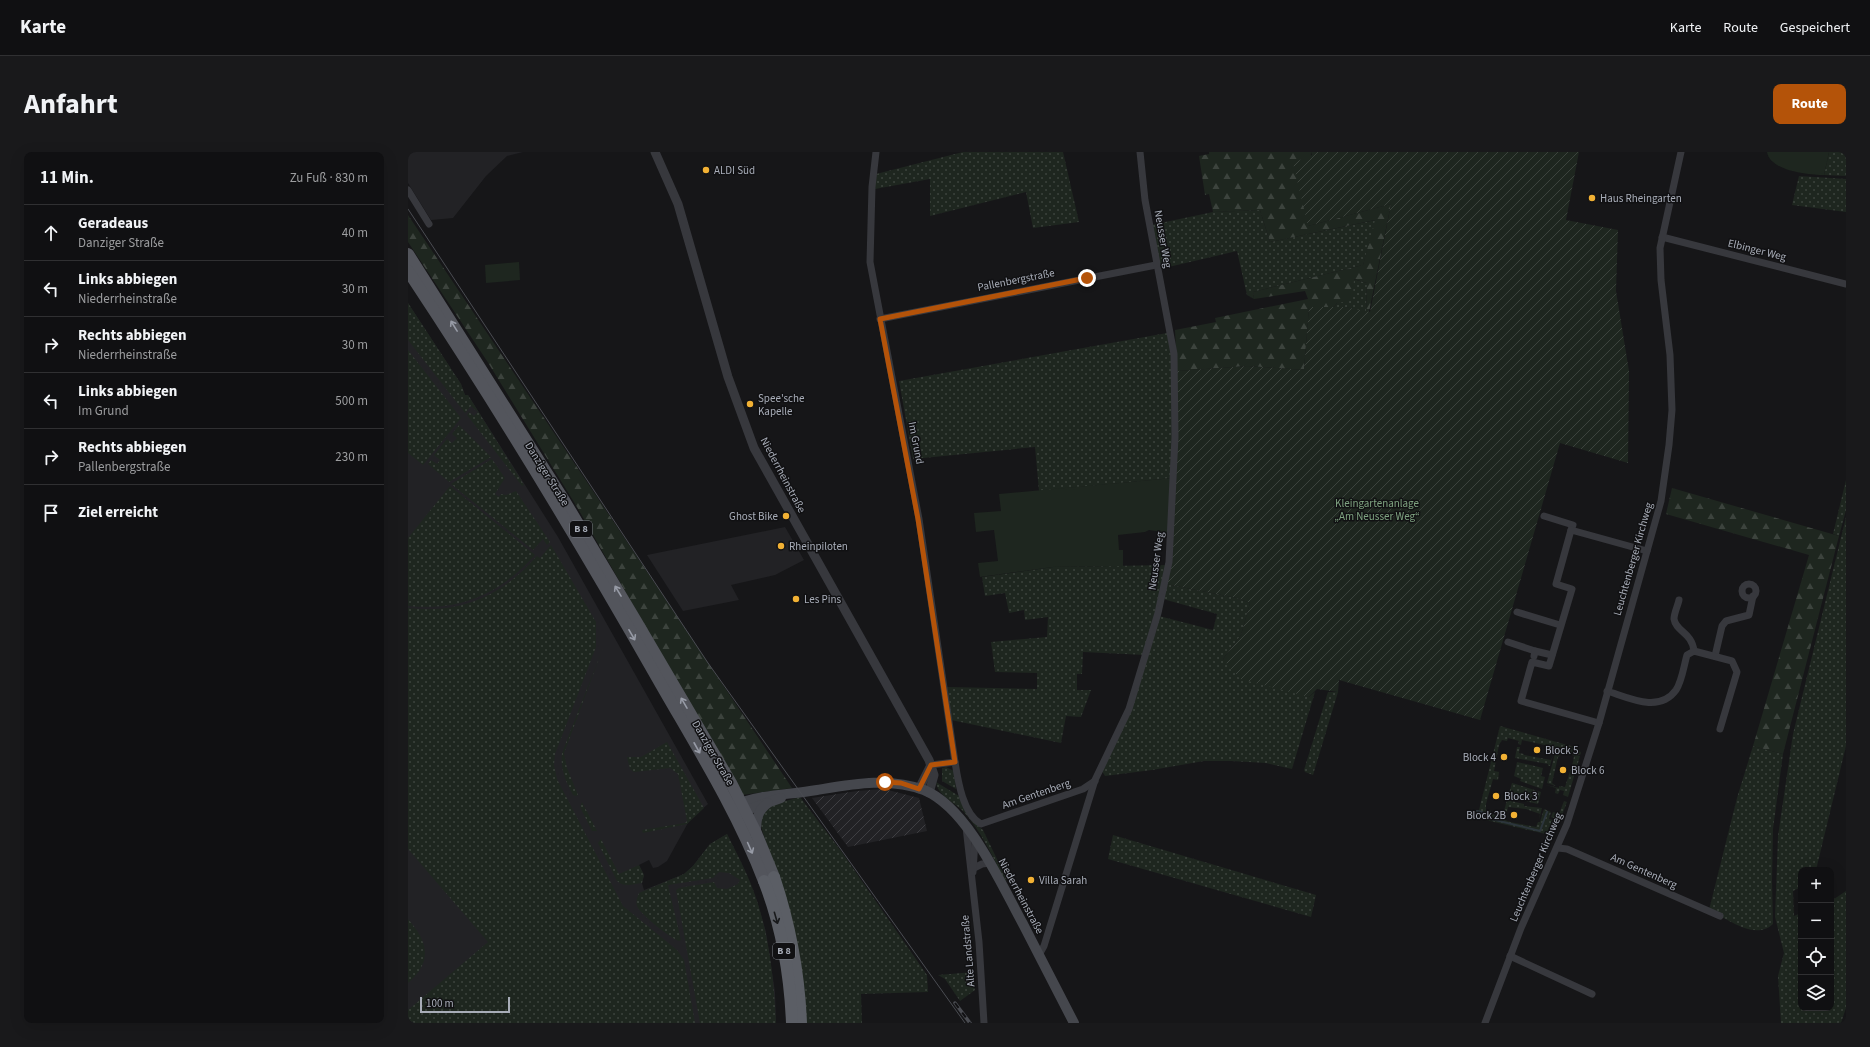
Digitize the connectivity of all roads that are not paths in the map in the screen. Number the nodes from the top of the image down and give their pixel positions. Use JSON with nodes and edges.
{"nodes":[{"id":1,"x":655,"y":152,"type":"edge"},
{"id":2,"x":876,"y":152,"type":"edge"},
{"id":3,"x":1140,"y":152,"type":"edge"},
{"id":4,"x":1681,"y":152,"type":"edge"},
{"id":5,"x":408,"y":190,"type":"edge"},
{"id":6,"x":429,"y":224,"type":"dead end"},
{"id":7,"x":1662,"y":237,"type":"junction"},
{"id":8,"x":408,"y":254,"type":"edge"},
{"id":9,"x":1156,"y":265,"type":"junction"},
{"id":10,"x":408,"y":271,"type":"edge"},
{"id":11,"x":1846,"y":284,"type":"edge"},
{"id":12,"x":880,"y":319,"type":"junction"},
{"id":13,"x":1544,"y":516,"type":"dead end"},
{"id":14,"x":1571,"y":530,"type":"junction"},
{"id":15,"x":1646,"y":551,"type":"junction"},
{"id":16,"x":1753,"y":596,"type":"dead end"},
{"id":17,"x":1680,"y":600,"type":"dead end"},
{"id":18,"x":1517,"y":612,"type":"dead end"},
{"id":19,"x":1560,"y":625,"type":"junction"},
{"id":20,"x":1508,"y":642,"type":"dead end"},
{"id":21,"x":1535,"y":651,"type":"junction"},
{"id":22,"x":1694,"y":651,"type":"junction"},
{"id":23,"x":1552,"y":655,"type":"junction"},
{"id":24,"x":1715,"y":656,"type":"junction"},
{"id":25,"x":1532,"y":662,"type":"junction"},
{"id":26,"x":1607,"y":691,"type":"junction"},
{"id":27,"x":1598,"y":723,"type":"junction"},
{"id":28,"x":1720,"y":729,"type":"dead end"},
{"id":29,"x":955,"y":762,"type":"junction"},
{"id":30,"x":931,"y":765,"type":"junction"},
{"id":31,"x":1095,"y":780,"type":"junction"},
{"id":32,"x":919,"y":789,"type":"junction"},
{"id":33,"x":929,"y":793,"type":"junction"},
{"id":34,"x":793,"y":794,"type":"junction"},
{"id":35,"x":768,"y":802,"type":"junction"},
{"id":36,"x":737,"y":809,"type":"junction"},
{"id":37,"x":966,"y":826,"type":"junction"},
{"id":38,"x":756,"y":833,"type":"junction"},
{"id":39,"x":975,"y":840,"type":"junction"},
{"id":40,"x":1558,"y":848,"type":"junction"},
{"id":41,"x":991,"y":863,"type":"junction"},
{"id":42,"x":974,"y":868,"type":"junction"},
{"id":43,"x":971,"y":878,"type":"junction"},
{"id":44,"x":769,"y":879,"type":"junction"},
{"id":45,"x":1720,"y":916,"type":"dead end"},
{"id":46,"x":1039,"y":955,"type":"junction"},
{"id":47,"x":1510,"y":956,"type":"junction"},
{"id":48,"x":1592,"y":994,"type":"dead end"},
{"id":49,"x":792,"y":1023,"type":"edge"},
{"id":50,"x":801,"y":1023,"type":"edge"},
{"id":51,"x":984,"y":1023,"type":"edge"},
{"id":52,"x":1074,"y":1023,"type":"edge"},
{"id":53,"x":1485,"y":1023,"type":"edge"}],
"edges":[{"from":1,"to":30,"type":"street","name":"Niederrheinstraße"},
{"from":2,"to":12,"type":"street","name":"Im Grund"},
{"from":3,"to":9,"type":"street","name":"Neusser Weg"},
{"from":4,"to":7,"type":"street","name":"Leuchtenberger Kirchweg"},
{"from":5,"to":6,"type":"street"},
{"from":7,"to":11,"type":"street","name":"Elbinger Weg"},
{"from":7,"to":15,"type":"street","name":"Leuchtenberger Kirchweg"},
{"from":36,"to":8,"type":"main road","name":"Danziger Straße","number":"B 8","one_way":true},
{"from":9,"to":12,"type":"street","name":"Pallenbergstraße"},
{"from":9,"to":31,"type":"street","name":"Neusser Weg"},
{"from":10,"to":36,"type":"main road","name":"Danziger Straße","number":"B 8","one_way":true},
{"from":12,"to":29,"type":"street","name":"Im Grund"},
{"from":13,"to":14,"type":"street"},
{"from":14,"to":15,"type":"street"},
{"from":14,"to":19,"type":"street"},
{"from":15,"to":26,"type":"street","name":"Leuchtenberger Kirchweg"},
{"from":16,"to":24,"type":"street"},
{"from":17,"to":22,"type":"street"},
{"from":18,"to":19,"type":"street"},
{"from":19,"to":23,"type":"street"},
{"from":20,"to":21,"type":"street"},
{"from":21,"to":23,"type":"street"},
{"from":21,"to":25,"type":"street"},
{"from":22,"to":24,"type":"street"},
{"from":22,"to":26,"type":"street"},
{"from":23,"to":25,"type":"street"},
{"from":24,"to":28,"type":"street"},
{"from":25,"to":27,"type":"street"},
{"from":26,"to":27,"type":"street","name":"Leuchtenberger Kirchweg"},
{"from":27,"to":40,"type":"street","name":"Leuchtenberger Kirchweg"},
{"from":29,"to":30,"type":"street"},
{"from":29,"to":31,"type":"street","name":"Am Gentenberg"},
{"from":30,"to":32,"type":"street"},
{"from":30,"to":33,"type":"street","name":"Niederrheinstraße"},
{"from":31,"to":46,"type":"street","name":"Neusser Weg"},
{"from":32,"to":33,"type":"main road","name":"Niederrheinstraße"},
{"from":32,"to":34,"type":"main road"},
{"from":33,"to":37,"type":"main road","name":"Niederrheinstraße"},
{"from":34,"to":35,"type":"main road"},
{"from":34,"to":36,"type":"main road"},
{"from":35,"to":36,"type":"main road"},
{"from":35,"to":38,"type":"main road"},
{"from":36,"to":38,"type":"main road","name":"Danziger Straße","number":"B 8"},
{"from":36,"to":44,"type":"main road","name":"Danziger Straße","number":"B 8","one_way":true},
{"from":37,"to":39,"type":"main road","name":"Niederrheinstraße"},
{"from":37,"to":43,"type":"street","name":"Alte Landstraße"},
{"from":38,"to":44,"type":"main road","name":"Danziger Straße","number":"B 8"},
{"from":39,"to":41,"type":"main road","name":"Niederrheinstraße"},
{"from":39,"to":42,"type":"street","name":"Alte Landstraße"},
{"from":40,"to":45,"type":"street","name":"Am Gentenberg"},
{"from":40,"to":47,"type":"street","name":"Leuchtenberger Kirchweg"},
{"from":41,"to":42,"type":"street"},
{"from":41,"to":46,"type":"main road","name":"Niederrheinstraße"},
{"from":42,"to":43,"type":"street","name":"Alte Landstraße"},
{"from":43,"to":51,"type":"street","name":"Alte Landstraße"},
{"from":44,"to":49,"type":"highway","name":"Danziger Straße","number":"B 8","one_way":true},
{"from":44,"to":50,"type":"highway","name":"Danziger Straße","number":"B 8"},
{"from":46,"to":52,"type":"main road","name":"Niederrheinstraße"},
{"from":47,"to":48,"type":"street"},
{"from":47,"to":53,"type":"street","name":"Leuchtenberger Kirchweg"}]}
